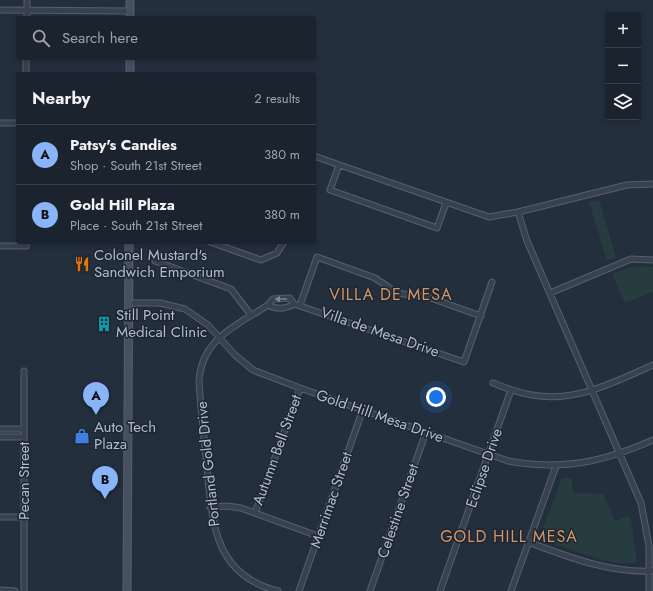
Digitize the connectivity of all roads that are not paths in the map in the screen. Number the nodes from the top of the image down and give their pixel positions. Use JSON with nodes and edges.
{"nodes":[{"id":1,"x":27,"y":0,"type":"edge"},
{"id":2,"x":130,"y":0,"type":"edge"},
{"id":3,"x":0,"y":10,"type":"edge"},
{"id":4,"x":27,"y":10,"type":"junction"},
{"id":5,"x":130,"y":14,"type":"edge"},
{"id":6,"x":27,"y":16,"type":"edge"},
{"id":7,"x":26,"y":60,"type":"edge"},
{"id":8,"x":130,"y":60,"type":"edge"},
{"id":9,"x":26,"y":72,"type":"edge"},
{"id":10,"x":130,"y":72,"type":"edge"},
{"id":11,"x":16,"y":122,"type":"edge"},
{"id":12,"x":0,"y":123,"type":"edge"},
{"id":13,"x":316,"y":157,"type":"edge"},
{"id":14,"x":339,"y":165,"type":"junction"},
{"id":15,"x":653,"y":184,"type":"edge"},
{"id":16,"x":446,"y":203,"type":"junction"},
{"id":17,"x":518,"y":212,"type":"junction"},
{"id":18,"x":26,"y":244,"type":"edge"},
{"id":19,"x":129,"y":244,"type":"edge"},
{"id":20,"x":216,"y":244,"type":"edge"},
{"id":21,"x":283,"y":244,"type":"edge"},
{"id":22,"x":0,"y":246,"type":"edge"},
{"id":23,"x":653,"y":260,"type":"edge"},
{"id":24,"x":155,"y":261,"type":"dead end"},
{"id":25,"x":492,"y":282,"type":"dead end"},
{"id":26,"x":550,"y":293,"type":"junction"},
{"id":27,"x":129,"y":304,"type":"junction"},
{"id":28,"x":268,"y":304,"type":"junction"},
{"id":29,"x":297,"y":304,"type":"junction"},
{"id":30,"x":251,"y":315,"type":"junction"},
{"id":31,"x":481,"y":316,"type":"junction"},
{"id":32,"x":220,"y":337,"type":"junction"},
{"id":33,"x":653,"y":365,"type":"edge"},
{"id":34,"x":24,"y":371,"type":"dead end"},
{"id":35,"x":493,"y":383,"type":"dead end"},
{"id":36,"x":300,"y":388,"type":"junction"},
{"id":37,"x":511,"y":390,"type":"junction"},
{"id":38,"x":593,"y":390,"type":"junction"},
{"id":39,"x":363,"y":409,"type":"junction"},
{"id":40,"x":0,"y":429,"type":"edge"},
{"id":41,"x":24,"y":429,"type":"junction"},
{"id":42,"x":426,"y":432,"type":"junction"},
{"id":43,"x":0,"y":437,"type":"edge"},
{"id":44,"x":24,"y":437,"type":"junction"},
{"id":45,"x":653,"y":440,"type":"edge"},
{"id":46,"x":620,"y":454,"type":"junction"},
{"id":47,"x":489,"y":455,"type":"junction"},
{"id":48,"x":556,"y":466,"type":"junction"},
{"id":49,"x":210,"y":507,"type":"junction"},
{"id":50,"x":255,"y":513,"type":"junction"},
{"id":51,"x":0,"y":517,"type":"edge"},
{"id":52,"x":24,"y":517,"type":"junction"},
{"id":53,"x":318,"y":536,"type":"junction"},
{"id":54,"x":528,"y":542,"type":"junction"},
{"id":55,"x":652,"y":571,"type":"edge"},
{"id":56,"x":0,"y":590,"type":"edge"},
{"id":57,"x":15,"y":591,"type":"edge"},
{"id":58,"x":24,"y":591,"type":"edge"},
{"id":59,"x":127,"y":591,"type":"edge"},
{"id":60,"x":278,"y":591,"type":"edge"},
{"id":61,"x":299,"y":591,"type":"edge"},
{"id":62,"x":370,"y":591,"type":"edge"},
{"id":63,"x":440,"y":591,"type":"edge"},
{"id":64,"x":511,"y":591,"type":"edge"},
{"id":65,"x":649,"y":591,"type":"edge"}],
"edges":[{"from":1,"to":4,"type":"street"},
{"from":2,"to":5,"type":"main road"},
{"from":3,"to":4,"type":"street"},
{"from":4,"to":5,"type":"street"},
{"from":4,"to":6,"type":"street"},
{"from":7,"to":9,"type":"street"},
{"from":8,"to":10,"type":"main road"},
{"from":11,"to":12,"type":"street"},
{"from":13,"to":14,"type":"street"},
{"from":14,"to":16,"type":"street"},
{"from":14,"to":16,"type":"street"},
{"from":15,"to":17,"type":"street"},
{"from":16,"to":17,"type":"street"},
{"from":17,"to":26,"type":"street"},
{"from":18,"to":22,"type":"street"},
{"from":19,"to":27,"type":"main road"},
{"from":20,"to":21,"type":"street"},
{"from":23,"to":26,"type":"street"},
{"from":24,"to":30,"type":"street"},
{"from":25,"to":31,"type":"street"},
{"from":26,"to":38,"type":"street"},
{"from":27,"to":32,"type":"street","name":"Gold Hill Mesa Drive"},
{"from":27,"to":59,"type":"main road"},
{"from":28,"to":29,"type":"street"},
{"from":29,"to":28,"type":"street","name":"Villa de Mesa Drive","one_way":true},
{"from":28,"to":30,"type":"street","name":"Villa de Mesa Drive"},
{"from":29,"to":31,"type":"street","name":"Villa de Mesa Drive"},
{"from":29,"to":31,"type":"street"},
{"from":30,"to":32,"type":"street","name":"Villa de Mesa Drive"},
{"from":32,"to":36,"type":"street","name":"Gold Hill Mesa Drive"},
{"from":32,"to":49,"type":"street","name":"Portland Gold Drive"},
{"from":33,"to":38,"type":"street"},
{"from":34,"to":41,"type":"street","name":"Pecan Street"},
{"from":35,"to":37,"type":"street"},
{"from":36,"to":39,"type":"street","name":"Gold Hill Mesa Drive"},
{"from":36,"to":50,"type":"street","name":"Autumn Bell Street"},
{"from":37,"to":38,"type":"street"},
{"from":37,"to":47,"type":"street","name":"Eclipse Drive"},
{"from":38,"to":46,"type":"street"},
{"from":39,"to":42,"type":"street","name":"Gold Hill Mesa Drive"},
{"from":39,"to":53,"type":"street","name":"Merrimac Street"},
{"from":40,"to":41,"type":"street"},
{"from":41,"to":44,"type":"street","name":"Pecan Street"},
{"from":42,"to":47,"type":"street","name":"Gold Hill Mesa Drive"},
{"from":42,"to":62,"type":"street","name":"Celestine Street"},
{"from":43,"to":44,"type":"street"},
{"from":44,"to":52,"type":"street","name":"Pecan Street"},
{"from":45,"to":46,"type":"street","name":"Gold Hill Mesa Drive"},
{"from":46,"to":48,"type":"street","name":"Gold Hill Mesa Drive"},
{"from":46,"to":55,"type":"street"},
{"from":47,"to":48,"type":"street","name":"Gold Hill Mesa Drive"},
{"from":47,"to":63,"type":"street","name":"Eclipse Drive"},
{"from":48,"to":54,"type":"street"},
{"from":49,"to":50,"type":"street"},
{"from":49,"to":60,"type":"street","name":"Portland Gold Drive"},
{"from":50,"to":53,"type":"street"},
{"from":51,"to":52,"type":"street"},
{"from":52,"to":58,"type":"street","name":"Pecan Street"},
{"from":53,"to":61,"type":"street","name":"Merrimac Street"},
{"from":54,"to":55,"type":"street"},
{"from":54,"to":64,"type":"street"},
{"from":55,"to":65,"type":"street"},
{"from":56,"to":57,"type":"street"}]}
